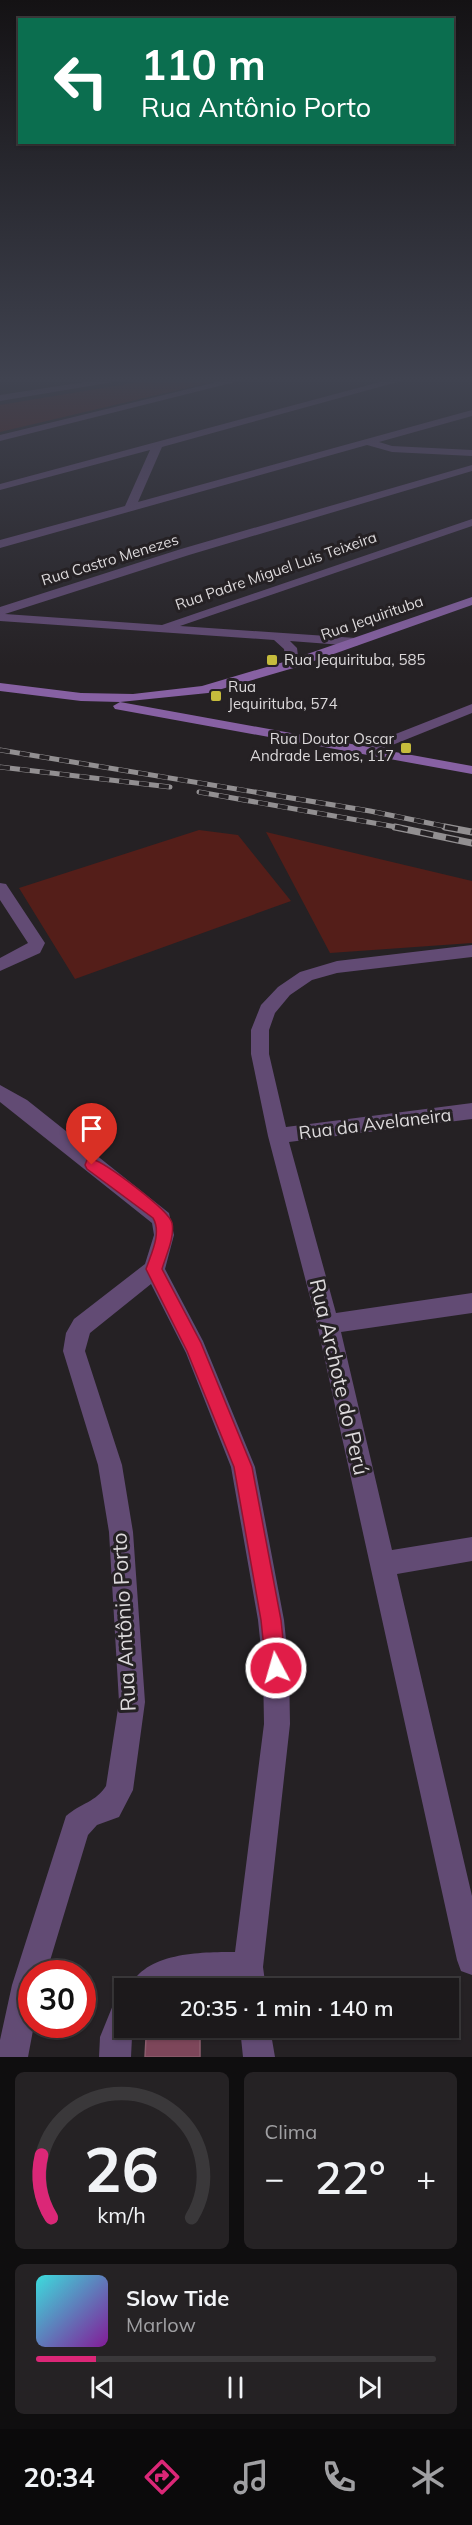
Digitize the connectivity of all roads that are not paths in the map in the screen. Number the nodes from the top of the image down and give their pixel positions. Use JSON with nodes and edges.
{"nodes":[{"id":1,"x":50,"y":474,"type":"edge"},
{"id":2,"x":145,"y":474,"type":"edge"},
{"id":3,"x":251,"y":474,"type":"edge"},
{"id":4,"x":452,"y":474,"type":"edge"},
{"id":5,"x":0,"y":487,"type":"edge"},
{"id":6,"x":130,"y":507,"type":"junction"},
{"id":7,"x":472,"y":522,"type":"edge"},
{"id":8,"x":0,"y":544,"type":"edge"},
{"id":9,"x":472,"y":601,"type":"edge"},
{"id":10,"x":0,"y":610,"type":"edge"},
{"id":11,"x":0,"y":617,"type":"edge"},
{"id":12,"x":159,"y":628,"type":"junction"},
{"id":13,"x":278,"y":637,"type":"junction"},
{"id":14,"x":356,"y":642,"type":"junction"},
{"id":15,"x":292,"y":664,"type":"junction"},
{"id":16,"x":0,"y":687,"type":"edge"},
{"id":17,"x":81,"y":697,"type":"junction"},
{"id":18,"x":152,"y":698,"type":"junction"},
{"id":19,"x":472,"y":708,"type":"edge"},
{"id":20,"x":164,"y":715,"type":"junction"},
{"id":21,"x":365,"y":751,"type":"junction"},
{"id":22,"x":472,"y":770,"type":"edge"},
{"id":23,"x":0,"y":888,"type":"edge"},
{"id":24,"x":472,"y":951,"type":"edge"},
{"id":25,"x":0,"y":965,"type":"edge"},
{"id":26,"x":0,"y":1092,"type":"edge"},
{"id":27,"x":472,"y":1111,"type":"edge"},
{"id":28,"x":278,"y":1136,"type":"junction"},
{"id":29,"x":154,"y":1269,"type":"junction"},
{"id":30,"x":472,"y":1303,"type":"edge"},
{"id":31,"x":328,"y":1324,"type":"junction"},
{"id":32,"x":472,"y":1549,"type":"edge"},
{"id":33,"x":383,"y":1564,"type":"junction"},
{"id":34,"x":464,"y":1883,"type":"edge"},
{"id":35,"x":472,"y":1960,"type":"edge"},
{"id":36,"x":159,"y":1978,"type":"edge"},
{"id":37,"x":249,"y":1978,"type":"edge"},
{"id":38,"x":116,"y":2038,"type":"edge"},
{"id":39,"x":256,"y":2038,"type":"edge"},
{"id":40,"x":12,"y":2057,"type":"edge"},
{"id":41,"x":115,"y":2057,"type":"edge"},
{"id":42,"x":259,"y":2057,"type":"edge"}],
"edges":[{"from":1,"to":5,"type":"street"},
{"from":2,"to":6,"type":"street"},
{"from":3,"to":6,"type":"street"},
{"from":4,"to":10,"type":"street","name":"Rua Castro Menezes"},
{"from":6,"to":8,"type":"street"},
{"from":7,"to":12,"type":"street","name":"Rua Padre Miguel Luis Teixeira"},
{"from":9,"to":14,"type":"street","name":"Rua Jequirituba"},
{"from":11,"to":12,"type":"street"},
{"from":12,"to":13,"type":"street"},
{"from":13,"to":14,"type":"street"},
{"from":13,"to":15,"type":"street"},
{"from":14,"to":15,"type":"street","name":"Rua Jequirituba"},
{"from":15,"to":18,"type":"street","name":"Rua Jequirituba"},
{"from":16,"to":17,"type":"street","name":"Rua Jequirituba"},
{"from":17,"to":18,"type":"street","name":"Rua Jequirituba"},
{"from":17,"to":20,"type":"street"},
{"from":18,"to":20,"type":"street"},
{"from":19,"to":21,"type":"street"},
{"from":20,"to":21,"type":"street"},
{"from":21,"to":22,"type":"street"},
{"from":23,"to":25,"type":"street"},
{"from":24,"to":28,"type":"street","name":"Rua Archote do Perú"},
{"from":26,"to":29,"type":"street"},
{"from":27,"to":28,"type":"street","name":"Rua da Avelaneira"},
{"from":28,"to":31,"type":"street","name":"Rua Archote do Perú"},
{"from":29,"to":37,"type":"street"},
{"from":29,"to":40,"type":"street","name":"Rua Antônio Porto"},
{"from":30,"to":31,"type":"street"},
{"from":31,"to":33,"type":"street","name":"Rua Archote do Perú"},
{"from":32,"to":33,"type":"street"},
{"from":33,"to":34,"type":"street","name":"Rua Archote do Perú"},
{"from":34,"to":35,"type":"street","name":"Rua Archote do Perú"},
{"from":36,"to":37,"type":"street"},
{"from":38,"to":41,"type":"street"},
{"from":39,"to":42,"type":"street"}]}
